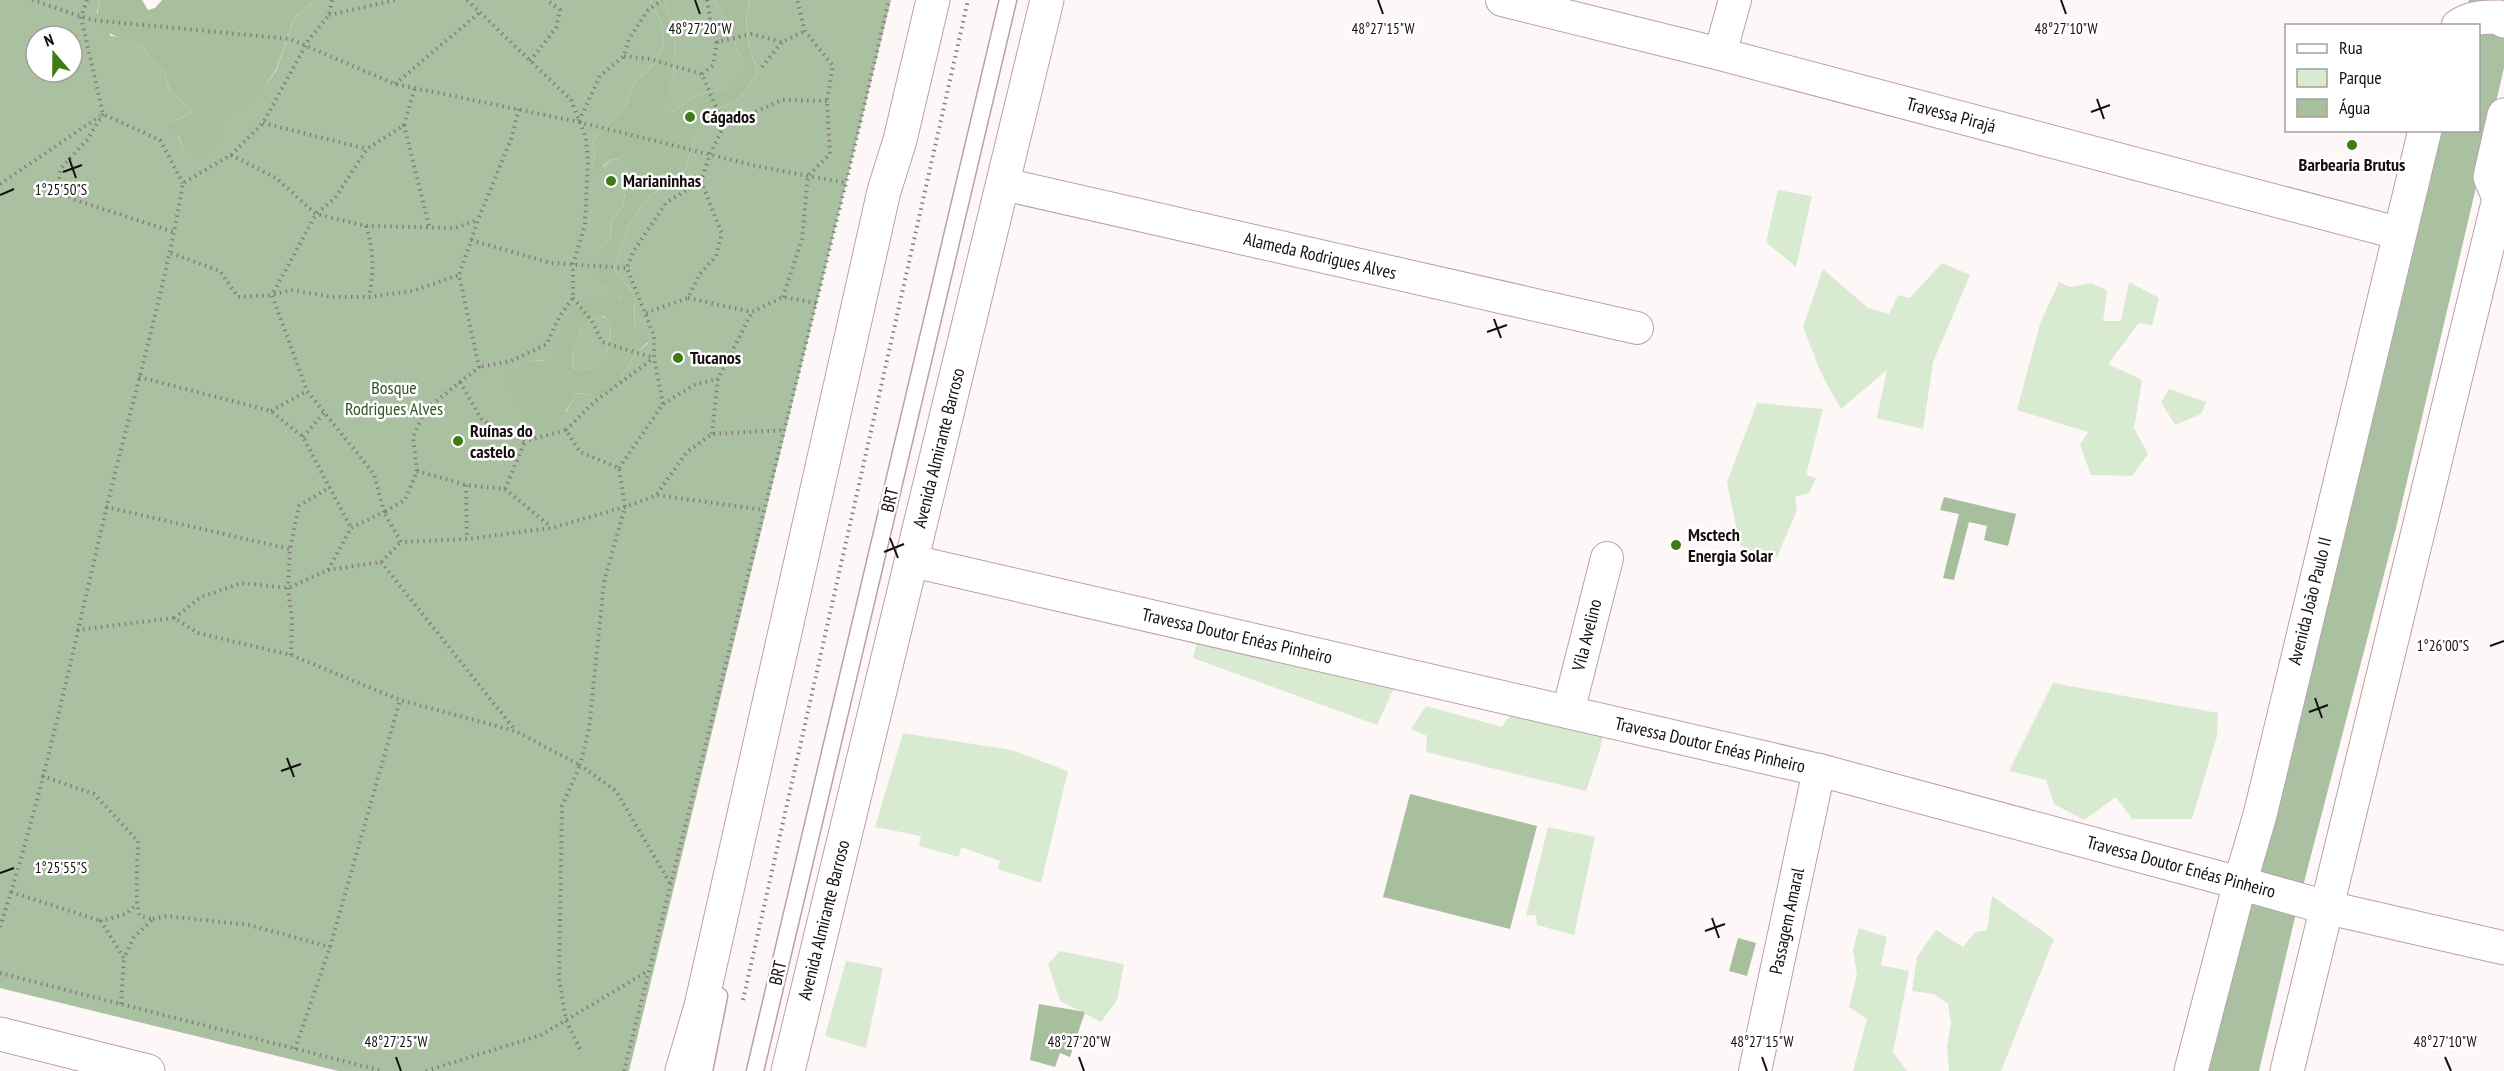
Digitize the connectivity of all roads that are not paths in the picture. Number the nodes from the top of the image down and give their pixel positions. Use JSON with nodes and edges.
{"nodes":[{"id":1,"x":933,"y":0,"type":"edge"},
{"id":2,"x":944,"y":0,"type":"edge"},
{"id":3,"x":1008,"y":0,"type":"edge"},
{"id":4,"x":1047,"y":0,"type":"edge"},
{"id":5,"x":1502,"y":0,"type":"edge"},
{"id":6,"x":1735,"y":0,"type":"edge"},
{"id":7,"x":2457,"y":0,"type":"edge"},
{"id":8,"x":2504,"y":21,"type":"edge"},
{"id":9,"x":2451,"y":24,"type":"edge"},
{"id":10,"x":2461,"y":24,"type":"edge"},
{"id":11,"x":1720,"y":54,"type":"junction"},
{"id":12,"x":2504,"y":115,"type":"edge"},
{"id":13,"x":2424,"y":132,"type":"edge"},
{"id":14,"x":1003,"y":184,"type":"junction"},
{"id":15,"x":2501,"y":188,"type":"edge"},
{"id":16,"x":2398,"y":233,"type":"junction"},
{"id":17,"x":2497,"y":247,"type":"edge"},
{"id":18,"x":1637,"y":328,"type":"dead end"},
{"id":19,"x":1606,"y":558,"type":"dead end"},
{"id":20,"x":912,"y":561,"type":"junction"},
{"id":21,"x":1568,"y":712,"type":"junction"},
{"id":22,"x":1819,"y":770,"type":"junction"},
{"id":23,"x":2240,"y":883,"type":"junction"},
{"id":24,"x":2325,"y":907,"type":"junction"},
{"id":25,"x":2504,"y":948,"type":"edge"},
{"id":26,"x":0,"y":1034,"type":"edge"},
{"id":27,"x":148,"y":1071,"type":"edge"},
{"id":28,"x":682,"y":1071,"type":"edge"},
{"id":29,"x":704,"y":1071,"type":"edge"},
{"id":30,"x":755,"y":1071,"type":"edge"},
{"id":31,"x":788,"y":1071,"type":"edge"},
{"id":32,"x":1755,"y":1071,"type":"edge"},
{"id":33,"x":2191,"y":1071,"type":"edge"},
{"id":34,"x":2287,"y":1071,"type":"edge"}],
"edges":[{"from":1,"to":28,"type":"main road"},
{"from":2,"to":29,"type":"lane"},
{"from":3,"to":30,"type":"lane","name":"BRT"},
{"from":4,"to":14,"type":"main road","name":"Avenida Almirante Barroso"},
{"from":5,"to":11,"type":"street","name":"Travessa Pirajá"},
{"from":6,"to":11,"type":"street"},
{"from":7,"to":9,"type":"main road"},
{"from":8,"to":10,"type":"main road"},
{"from":11,"to":16,"type":"street","name":"Travessa Pirajá"},
{"from":12,"to":15,"type":"main road"},
{"from":13,"to":16,"type":"main road","name":"Avenida João Paulo II"},
{"from":14,"to":18,"type":"street","name":"Alameda Rodrigues Alves"},
{"from":14,"to":20,"type":"main road","name":"Avenida Almirante Barroso"},
{"from":15,"to":17,"type":"main road"},
{"from":16,"to":23,"type":"main road","name":"Avenida João Paulo II"},
{"from":17,"to":24,"type":"main road"},
{"from":19,"to":21,"type":"street","name":"Vila Avelino"},
{"from":20,"to":21,"type":"street","name":"Travessa Doutor Enéas Pinheiro"},
{"from":20,"to":31,"type":"main road","name":"Avenida Almirante Barroso"},
{"from":21,"to":22,"type":"street","name":"Travessa Doutor Enéas Pinheiro"},
{"from":22,"to":23,"type":"street","name":"Travessa Doutor Enéas Pinheiro"},
{"from":22,"to":32,"type":"street","name":"Passagem Amaral"},
{"from":23,"to":24,"type":"main road","name":"Travessa Doutor Enéas Pinheiro"},
{"from":23,"to":33,"type":"main road","name":"Avenida João Paulo II"},
{"from":24,"to":25,"type":"main road","name":"Travessa Doutor Enéas Pinheiro"},
{"from":24,"to":34,"type":"main road"},
{"from":26,"to":27,"type":"main road"}]}
